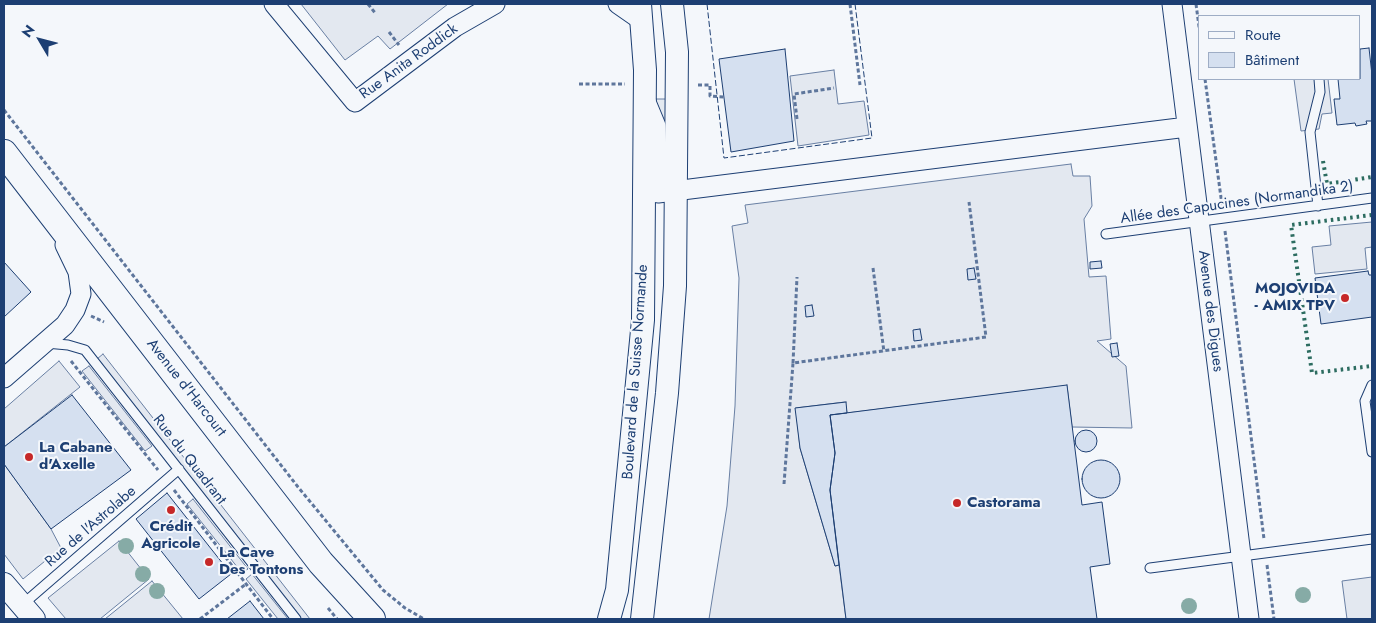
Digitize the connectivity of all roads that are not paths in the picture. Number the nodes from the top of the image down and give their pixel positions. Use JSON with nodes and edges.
{"nodes":[{"id":1,"x":274,"y":4,"type":"edge"},
{"id":2,"x":495,"y":4,"type":"edge"},
{"id":3,"x":618,"y":4,"type":"edge"},
{"id":4,"x":672,"y":4,"type":"edge"},
{"id":5,"x":1172,"y":4,"type":"edge"},
{"id":6,"x":640,"y":12,"type":"edge"},
{"id":7,"x":1319,"y":80,"type":"edge"},
{"id":8,"x":645,"y":99,"type":"junction"},
{"id":9,"x":1187,"y":127,"type":"junction"},
{"id":10,"x":4,"y":153,"type":"edge"},
{"id":11,"x":677,"y":191,"type":"junction"},
{"id":12,"x":1372,"y":198,"type":"edge"},
{"id":13,"x":1318,"y":206,"type":"junction"},
{"id":14,"x":50,"y":214,"type":"junction"},
{"id":15,"x":1199,"y":221,"type":"junction"},
{"id":16,"x":1106,"y":234,"type":"dead end"},
{"id":17,"x":44,"y":342,"type":"junction"},
{"id":18,"x":4,"y":378,"type":"edge"},
{"id":19,"x":1372,"y":385,"type":"edge"},
{"id":20,"x":1372,"y":452,"type":"edge"},
{"id":21,"x":179,"y":469,"type":"junction"},
{"id":22,"x":1372,"y":540,"type":"edge"},
{"id":23,"x":1241,"y":556,"type":"junction"},
{"id":24,"x":1150,"y":568,"type":"dead end"},
{"id":25,"x":4,"y":584,"type":"edge"},
{"id":26,"x":28,"y":612,"type":"edge"},
{"id":27,"x":296,"y":619,"type":"edge"},
{"id":28,"x":372,"y":619,"type":"edge"},
{"id":29,"x":609,"y":619,"type":"edge"},
{"id":30,"x":642,"y":619,"type":"edge"},
{"id":31,"x":1248,"y":619,"type":"edge"}],
"edges":[{"from":1,"to":2,"type":"street","name":"Rue Anita Roddick"},
{"from":3,"to":6,"type":"street"},
{"from":4,"to":11,"type":"street","name":"Boulevard de la Suisse Normande"},
{"from":5,"to":9,"type":"street","name":"Avenue des Digues"},
{"from":6,"to":8,"type":"street","name":"Boulevard de la Suisse Normande"},
{"from":7,"to":13,"type":"lane"},
{"from":8,"to":11,"type":"street"},
{"from":8,"to":29,"type":"street","name":"Boulevard de la Suisse Normande"},
{"from":9,"to":11,"type":"street"},
{"from":9,"to":15,"type":"street","name":"Avenue des Digues"},
{"from":10,"to":14,"type":"main road","name":"Avenue d'Harcourt"},
{"from":11,"to":30,"type":"street","name":"Boulevard de la Suisse Normande"},
{"from":12,"to":13,"type":"lane","name":"Allée des Capucines (Normandika 2)"},
{"from":13,"to":15,"type":"lane","name":"Allée des Capucines (Normandika 2)"},
{"from":14,"to":17,"type":"street"},
{"from":14,"to":28,"type":"main road","name":"Avenue d'Harcourt"},
{"from":15,"to":16,"type":"lane","name":"Allée des Capucines (Normandika 2)"},
{"from":15,"to":23,"type":"street","name":"Avenue des Digues"},
{"from":17,"to":18,"type":"street"},
{"from":17,"to":21,"type":"lane","name":"Rue du Quadrant"},
{"from":19,"to":20,"type":"lane"},
{"from":21,"to":26,"type":"lane","name":"Rue de l'Astrolabe"},
{"from":21,"to":27,"type":"lane","name":"Rue du Quadrant"},
{"from":22,"to":23,"type":"lane"},
{"from":23,"to":24,"type":"lane"},
{"from":23,"to":31,"type":"street","name":"Avenue des Digues"},
{"from":25,"to":26,"type":"street"}]}
